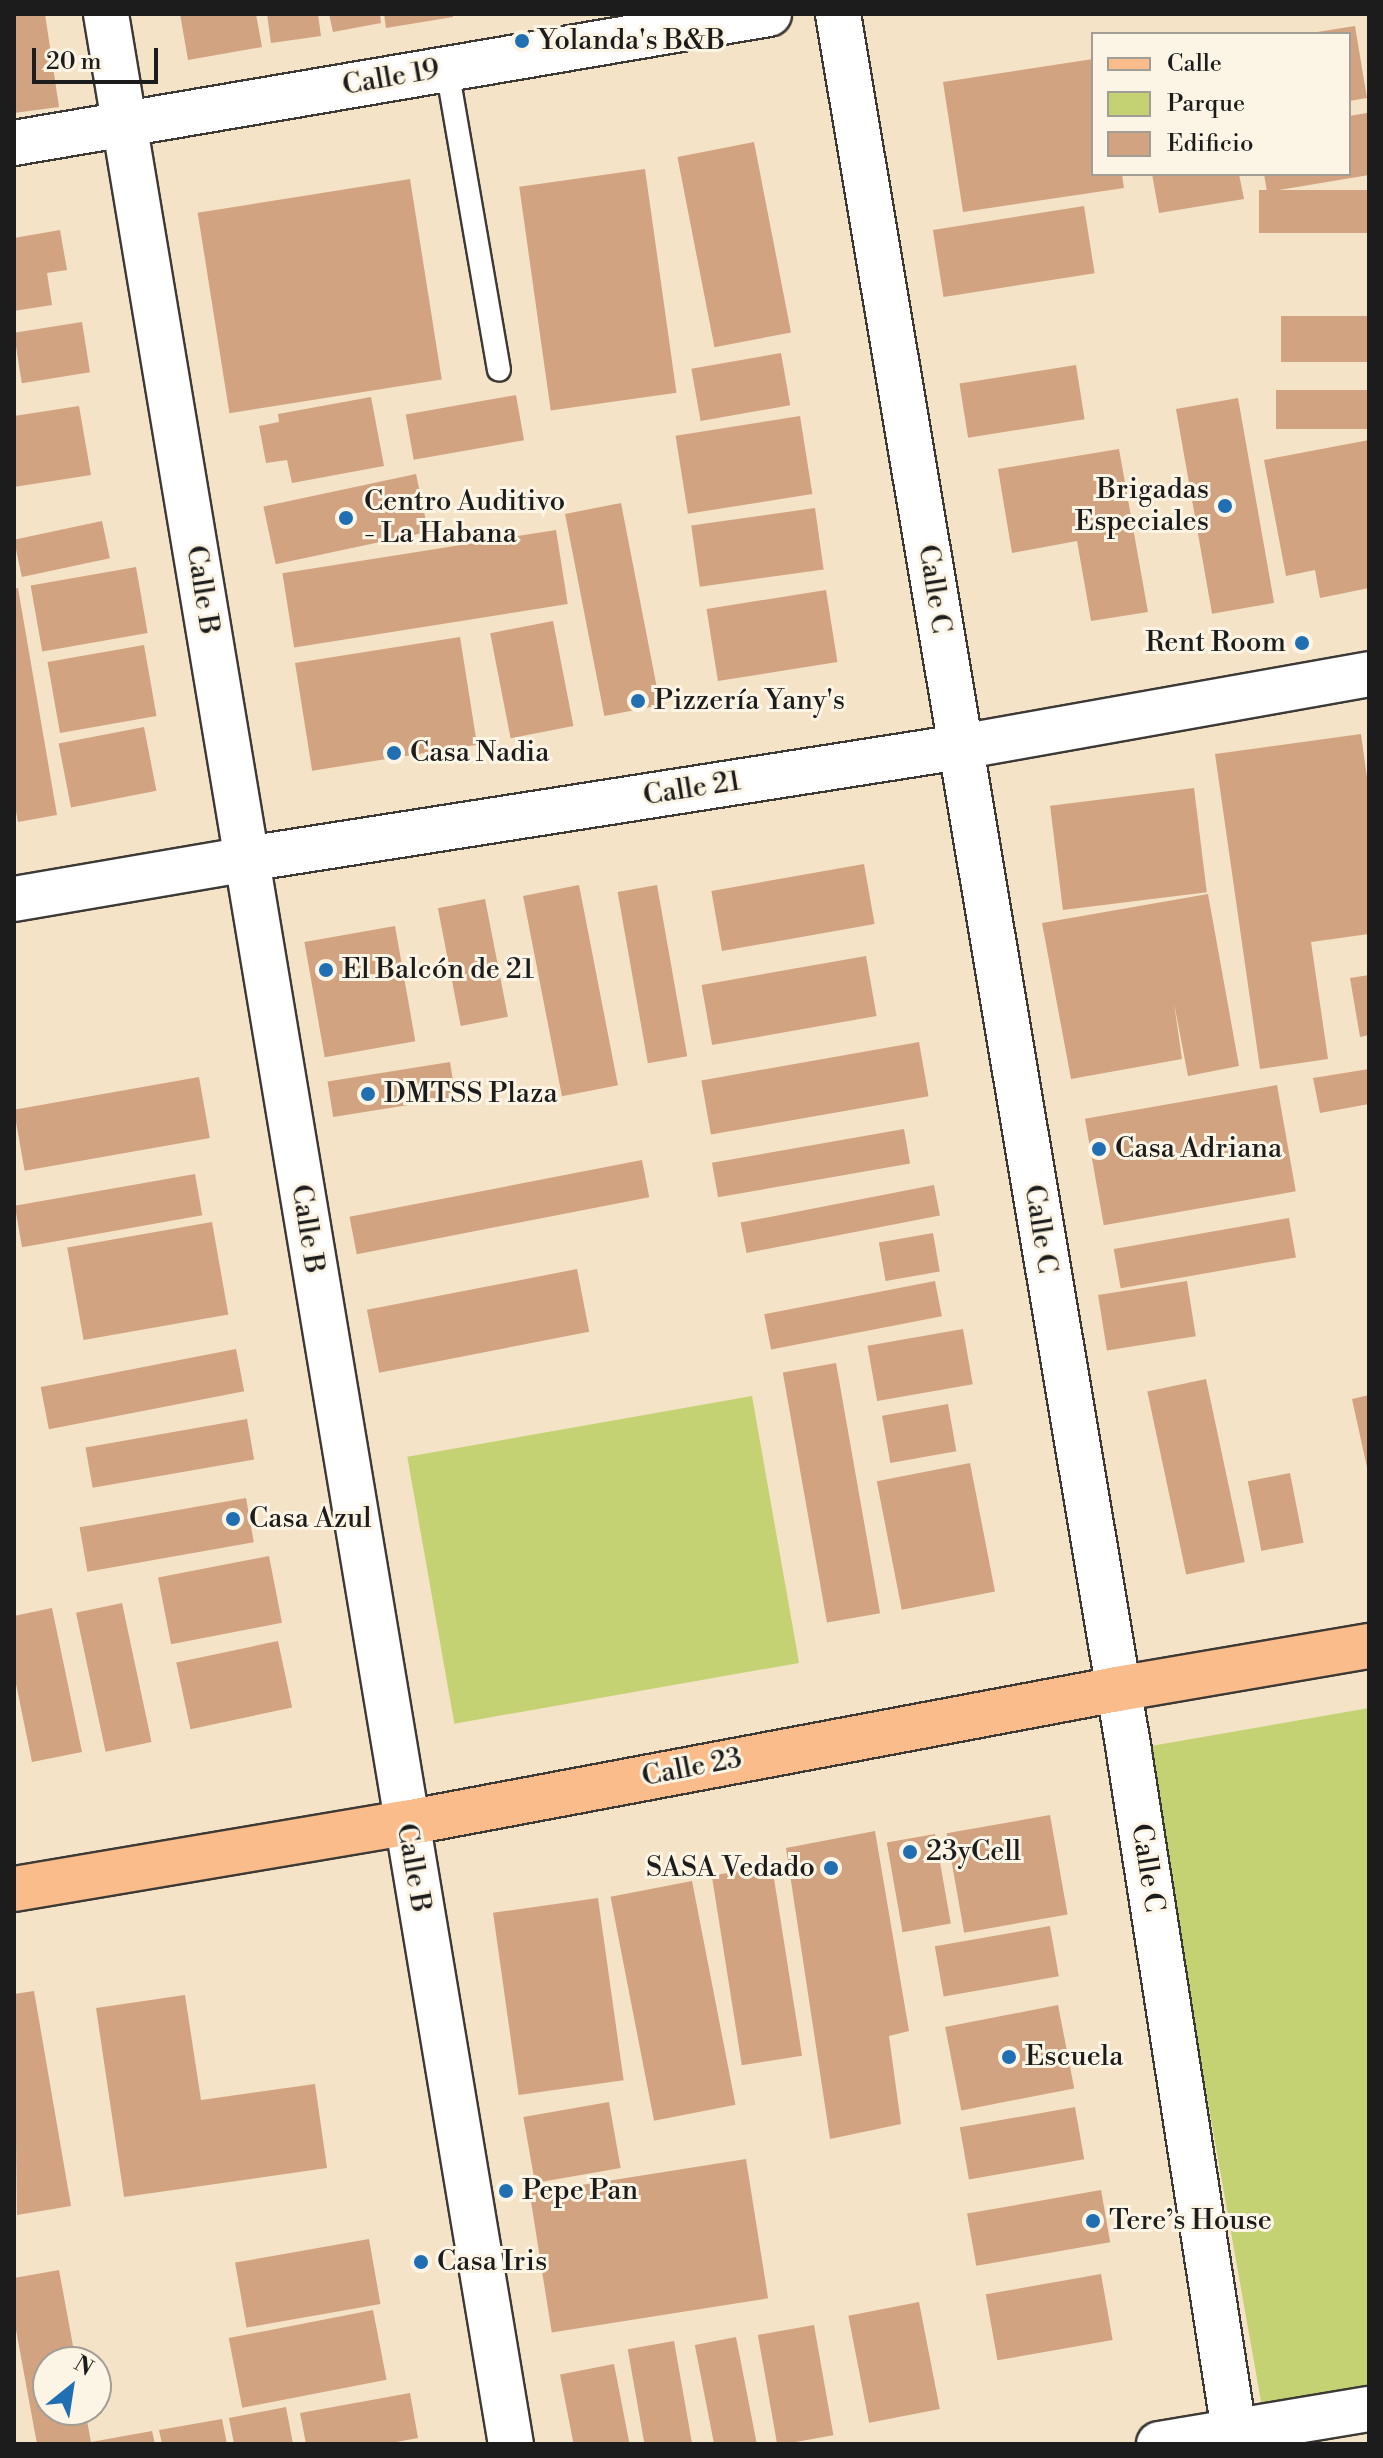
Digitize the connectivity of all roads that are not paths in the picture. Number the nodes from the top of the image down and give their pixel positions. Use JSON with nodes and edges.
{"nodes":[{"id":1,"x":106,"y":14,"type":"edge"},
{"id":2,"x":769,"y":14,"type":"edge"},
{"id":3,"x":838,"y":14,"type":"edge"},
{"id":4,"x":447,"y":69,"type":"junction"},
{"id":5,"x":124,"y":124,"type":"junction"},
{"id":6,"x":14,"y":143,"type":"edge"},
{"id":7,"x":499,"y":370,"type":"dead end"},
{"id":8,"x":1369,"y":674,"type":"edge"},
{"id":9,"x":960,"y":747,"type":"junction"},
{"id":10,"x":247,"y":859,"type":"junction"},
{"id":11,"x":14,"y":899,"type":"edge"},
{"id":12,"x":1369,"y":1646,"type":"edge"},
{"id":13,"x":1117,"y":1689,"type":"junction"},
{"id":14,"x":406,"y":1823,"type":"junction"},
{"id":15,"x":14,"y":1889,"type":"edge"},
{"id":16,"x":1369,"y":2409,"type":"edge"},
{"id":17,"x":1235,"y":2438,"type":"edge"},
{"id":18,"x":511,"y":2444,"type":"edge"},
{"id":19,"x":1159,"y":2444,"type":"edge"}],
"edges":[{"from":1,"to":5,"type":"street","name":"Calle B"},
{"from":2,"to":4,"type":"street","name":"Calle 19"},
{"from":3,"to":9,"type":"street","name":"Calle C"},
{"from":4,"to":5,"type":"street","name":"Calle 19"},
{"from":4,"to":7,"type":"lane"},
{"from":5,"to":6,"type":"street","name":"Calle 19"},
{"from":5,"to":10,"type":"street","name":"Calle B"},
{"from":8,"to":9,"type":"street","name":"Calle 21"},
{"from":9,"to":10,"type":"street","name":"Calle 21"},
{"from":9,"to":13,"type":"street","name":"Calle C"},
{"from":10,"to":11,"type":"street","name":"Calle 21"},
{"from":10,"to":14,"type":"street","name":"Calle B"},
{"from":12,"to":13,"type":"main road","name":"Calle 23"},
{"from":13,"to":14,"type":"main road","name":"Calle 23"},
{"from":13,"to":17,"type":"street","name":"Calle C"},
{"from":14,"to":15,"type":"main road","name":"Calle 23"},
{"from":14,"to":18,"type":"street","name":"Calle B"},
{"from":16,"to":17,"type":"street"},
{"from":17,"to":19,"type":"street"}]}
